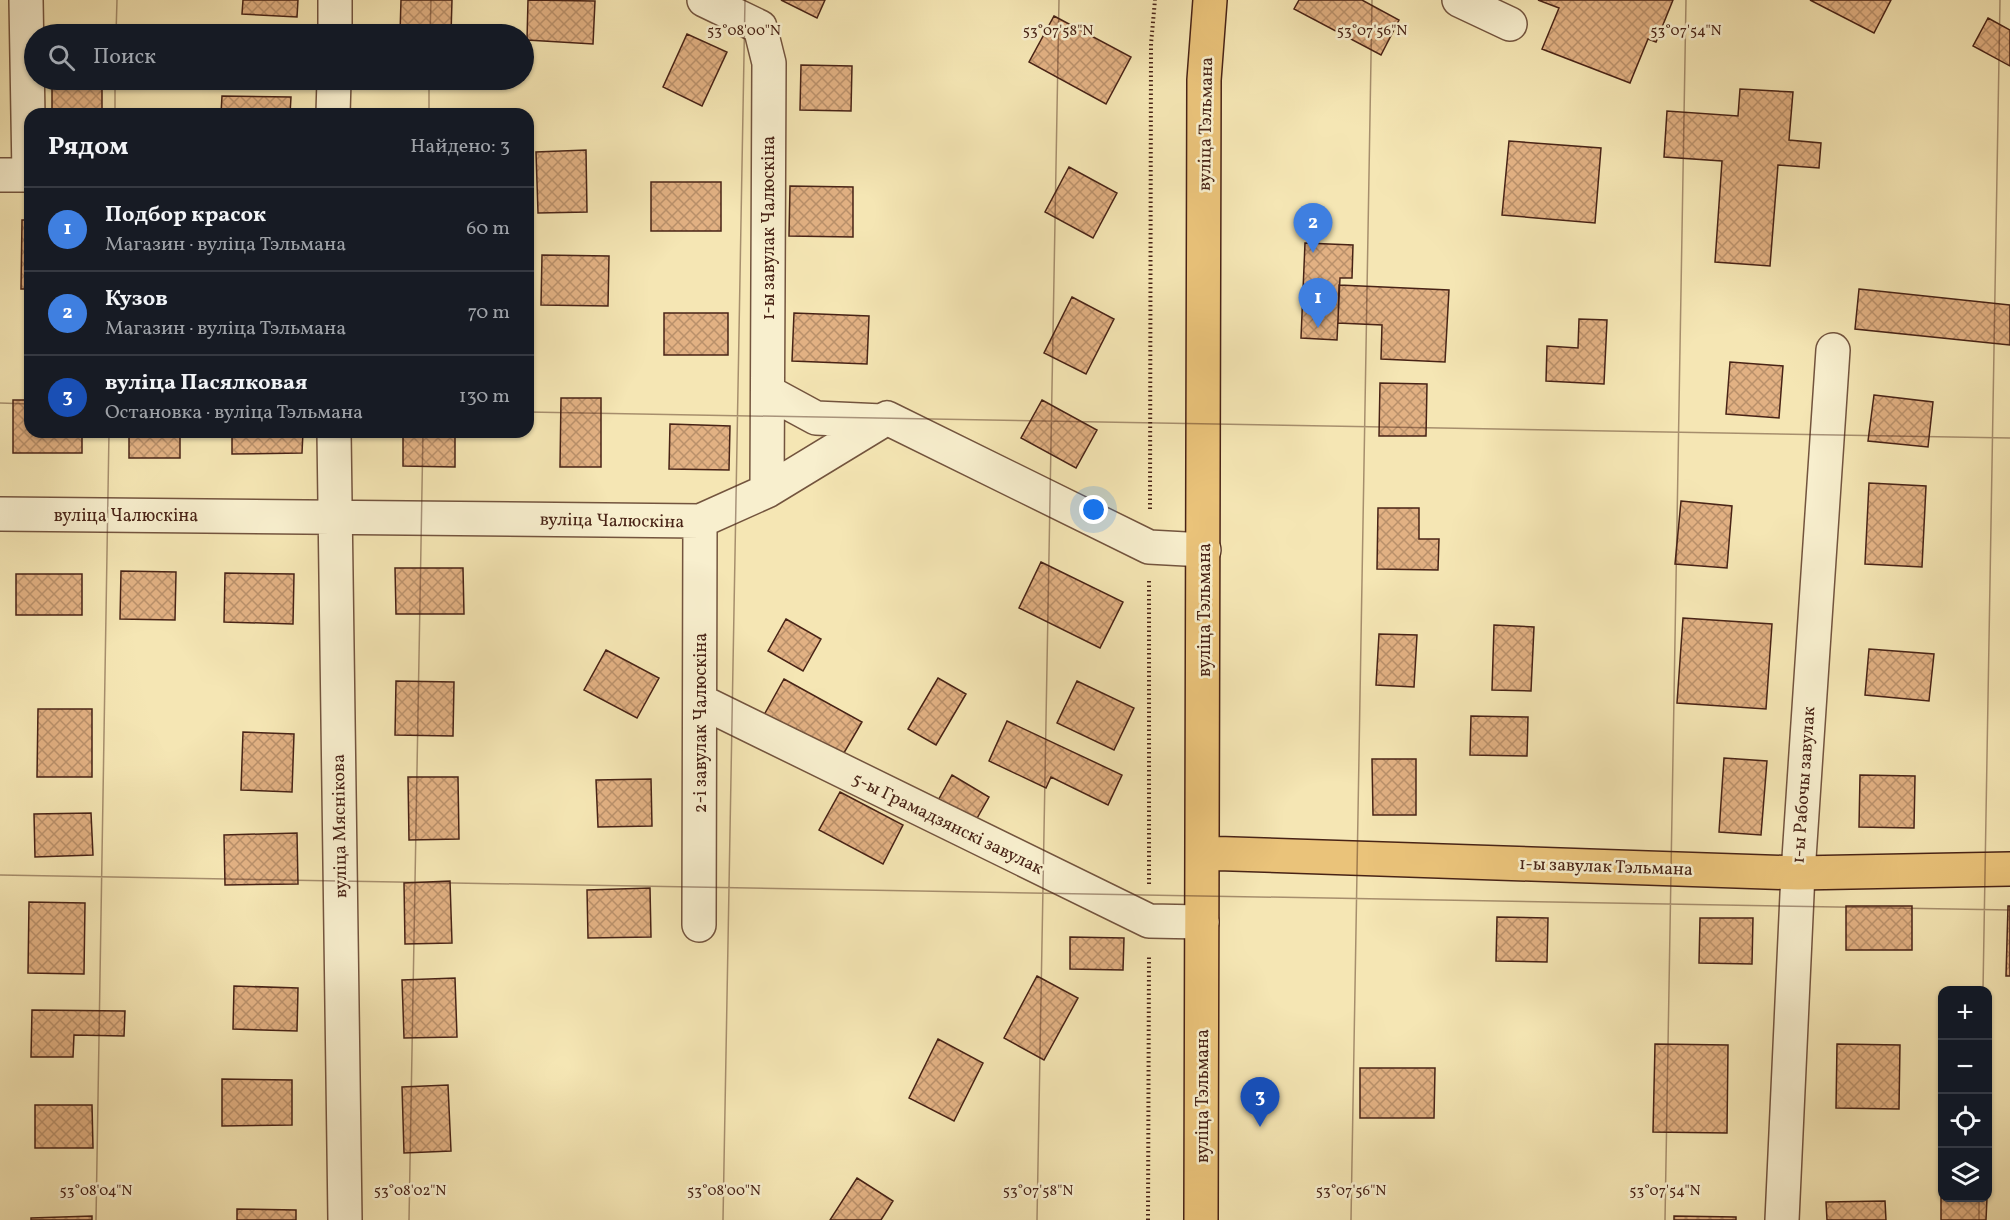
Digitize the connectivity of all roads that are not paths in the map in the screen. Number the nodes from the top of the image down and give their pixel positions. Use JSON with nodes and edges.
{"nodes":[{"id":1,"x":26,"y":0,"type":"edge"},
{"id":2,"x":335,"y":0,"type":"edge"},
{"id":3,"x":704,"y":0,"type":"edge"},
{"id":4,"x":1210,"y":0,"type":"edge"},
{"id":5,"x":1459,"y":0,"type":"edge"},
{"id":6,"x":27,"y":24,"type":"edge"},
{"id":7,"x":335,"y":24,"type":"edge"},
{"id":8,"x":1510,"y":24,"type":"dead end"},
{"id":9,"x":28,"y":90,"type":"edge"},
{"id":10,"x":334,"y":90,"type":"edge"},
{"id":11,"x":28,"y":108,"type":"edge"},
{"id":12,"x":333,"y":108,"type":"edge"},
{"id":13,"x":0,"y":175,"type":"edge"},
{"id":14,"x":24,"y":175,"type":"edge"},
{"id":15,"x":1833,"y":350,"type":"dead end"},
{"id":16,"x":768,"y":392,"type":"junction"},
{"id":17,"x":882,"y":421,"type":"junction"},
{"id":18,"x":334,"y":438,"type":"edge"},
{"id":19,"x":767,"y":491,"type":"junction"},
{"id":20,"x":0,"y":514,"type":"edge"},
{"id":21,"x":335,"y":516,"type":"junction"},
{"id":22,"x":700,"y":520,"type":"junction"},
{"id":23,"x":1204,"y":550,"type":"junction"},
{"id":24,"x":700,"y":701,"type":"junction"},
{"id":25,"x":1202,"y":853,"type":"junction"},
{"id":26,"x":2010,"y":869,"type":"edge"},
{"id":27,"x":1798,"y":873,"type":"junction"},
{"id":28,"x":1202,"y":922,"type":"junction"},
{"id":29,"x":699,"y":925,"type":"dead end"},
{"id":30,"x":345,"y":1220,"type":"edge"},
{"id":31,"x":1201,"y":1220,"type":"edge"},
{"id":32,"x":1782,"y":1220,"type":"edge"}],
"edges":[{"from":1,"to":6,"type":"street"},
{"from":2,"to":7,"type":"street"},
{"from":3,"to":16,"type":"street","name":"1-ы завулак Чалюскіна"},
{"from":4,"to":23,"type":"main road","name":"вуліца Тэльмана"},
{"from":5,"to":8,"type":"street"},
{"from":9,"to":11,"type":"street"},
{"from":10,"to":12,"type":"street"},
{"from":13,"to":14,"type":"street"},
{"from":15,"to":27,"type":"street","name":"1-ы Рабочы завулак"},
{"from":16,"to":17,"type":"street"},
{"from":16,"to":19,"type":"street","name":"1-ы завулак Чалюскіна"},
{"from":17,"to":19,"type":"street","name":"вуліца Чалюскіна"},
{"from":17,"to":23,"type":"street"},
{"from":18,"to":21,"type":"street","name":"вуліца Мяснікова"},
{"from":19,"to":22,"type":"street","name":"вуліца Чалюскіна"},
{"from":20,"to":21,"type":"street","name":"вуліца Чалюскіна"},
{"from":21,"to":22,"type":"street","name":"вуліца Чалюскіна"},
{"from":21,"to":30,"type":"street","name":"вуліца Мяснікова"},
{"from":22,"to":24,"type":"street","name":"2-і завулак Чалюскіна"},
{"from":23,"to":25,"type":"main road","name":"вуліца Тэльмана"},
{"from":24,"to":28,"type":"street","name":"5-ы Грамадзянскі завулак"},
{"from":24,"to":29,"type":"street","name":"2-і завулак Чалюскіна"},
{"from":25,"to":27,"type":"main road","name":"1-ы завулак Тэльмана"},
{"from":25,"to":28,"type":"main road","name":"вуліца Тэльмана"},
{"from":26,"to":27,"type":"main road","name":"1-ы завулак Тэльмана"},
{"from":27,"to":32,"type":"street","name":"1-ы Рабочы завулак"},
{"from":28,"to":31,"type":"main road","name":"вуліца Тэльмана"}]}
